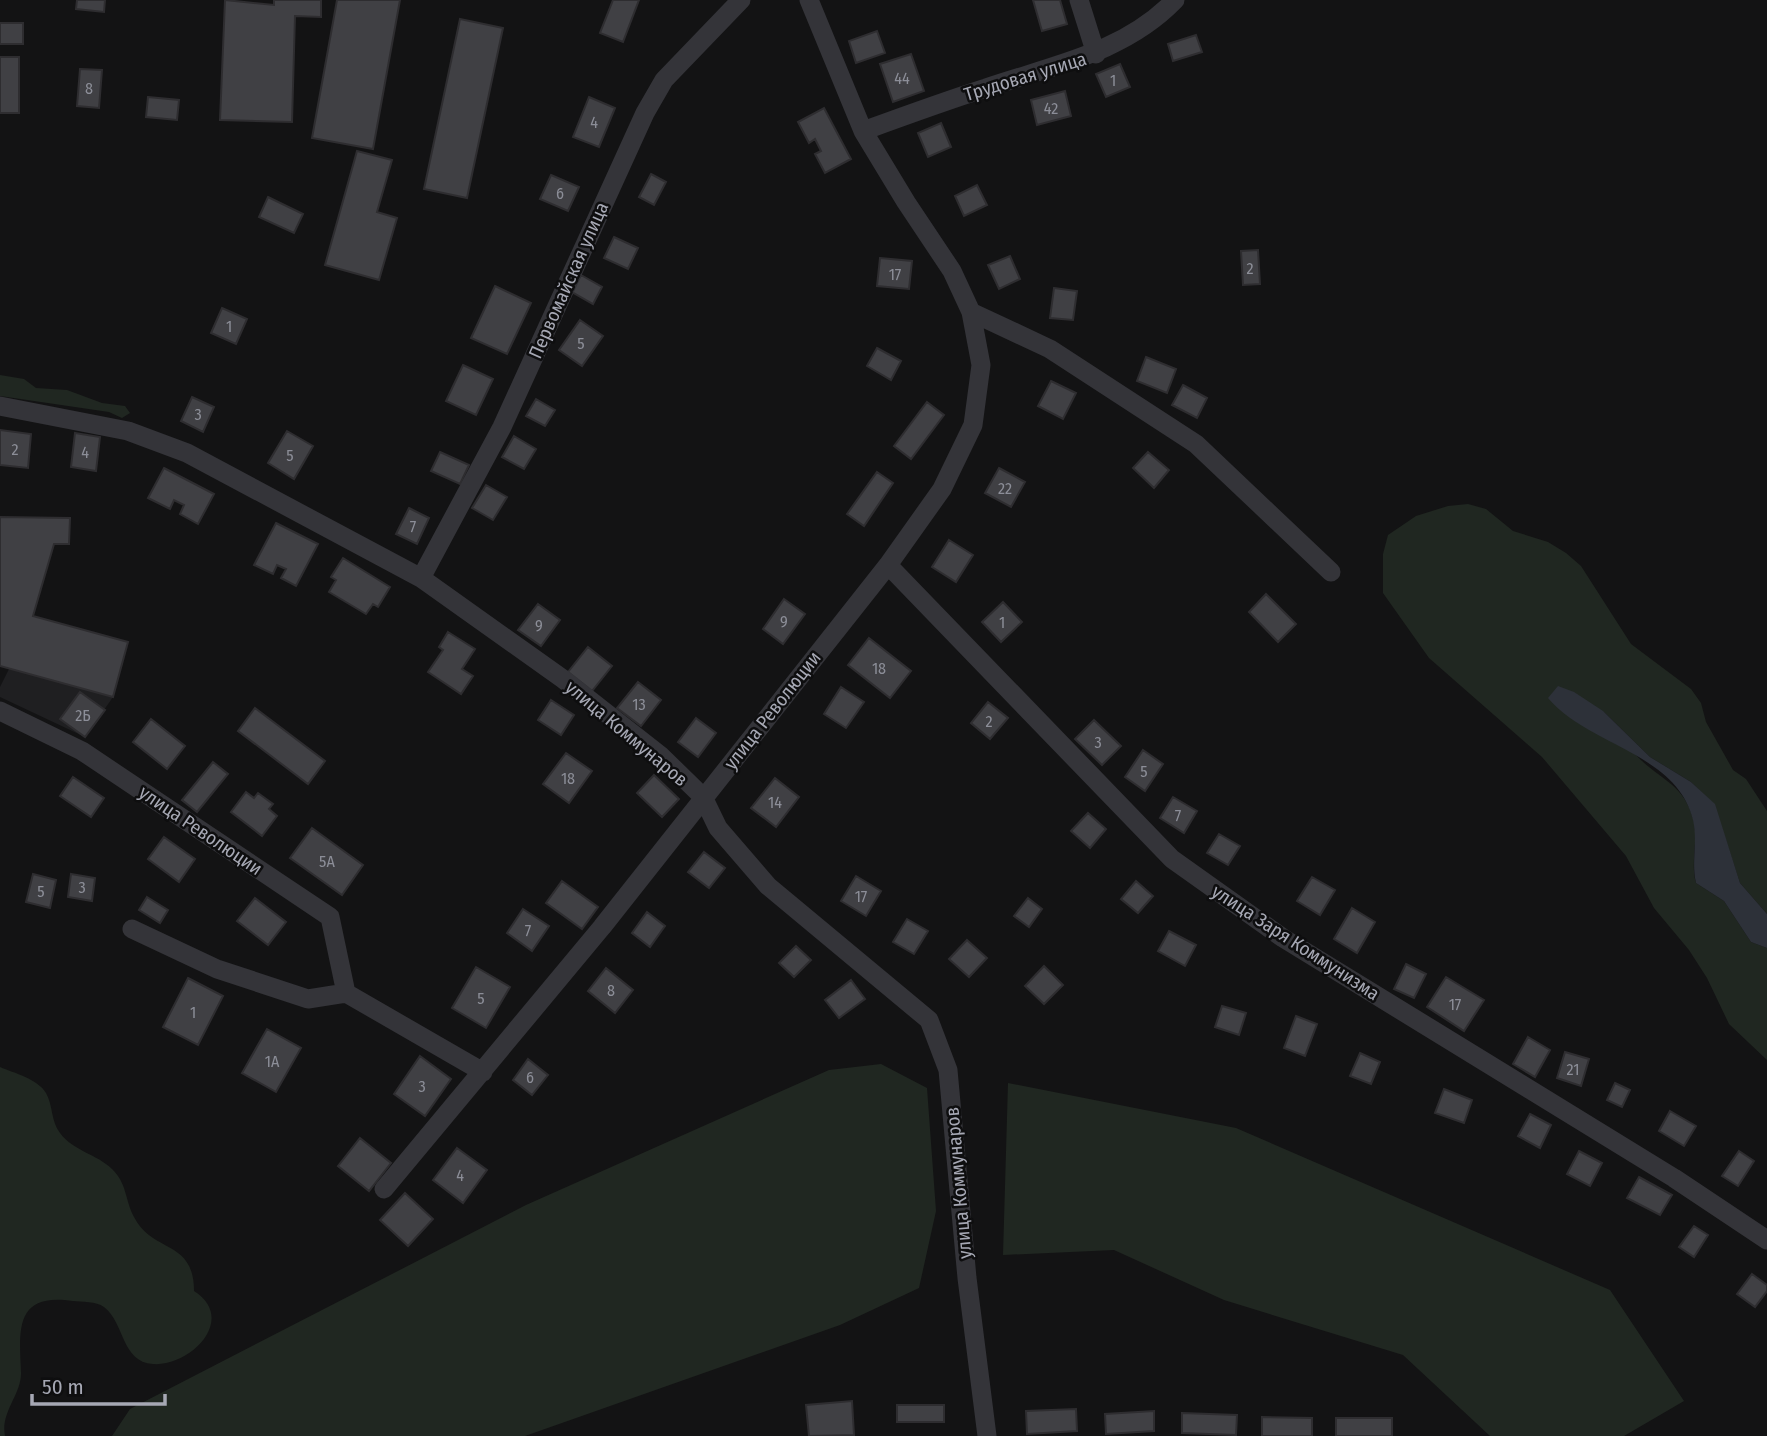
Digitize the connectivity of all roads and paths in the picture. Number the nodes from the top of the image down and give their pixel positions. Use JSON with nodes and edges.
{"nodes":[{"id":1,"x":741,"y":0,"type":"edge"},
{"id":2,"x":809,"y":0,"type":"edge"},
{"id":3,"x":1079,"y":0,"type":"edge"},
{"id":4,"x":1175,"y":0,"type":"edge"},
{"id":5,"x":1096,"y":54,"type":"junction"},
{"id":6,"x":863,"y":131,"type":"junction"},
{"id":7,"x":971,"y":313,"type":"junction"},
{"id":8,"x":0,"y":406,"type":"edge"},
{"id":9,"x":888,"y":565,"type":"junction"},
{"id":10,"x":1331,"y":572,"type":"dead end"},
{"id":11,"x":421,"y":578,"type":"junction"},
{"id":12,"x":0,"y":711,"type":"edge"},
{"id":13,"x":703,"y":797,"type":"junction"},
{"id":14,"x":132,"y":929,"type":"dead end"},
{"id":15,"x":346,"y":993,"type":"junction"},
{"id":16,"x":483,"y":1072,"type":"junction"},
{"id":17,"x":384,"y":1189,"type":"dead end"},
{"id":18,"x":1767,"y":1240,"type":"edge"},
{"id":19,"x":987,"y":1436,"type":"edge"}],
"edges":[{"from":1,"to":11,"type":"street","name":"Первомайская улица"},
{"from":2,"to":6,"type":"street","name":"улица Революции"},
{"from":3,"to":5,"type":"street"},
{"from":4,"to":5,"type":"street","name":"Трудовая улица"},
{"from":5,"to":6,"type":"street","name":"Трудовая улица"},
{"from":6,"to":7,"type":"street","name":"улица Революции"},
{"from":7,"to":9,"type":"street","name":"улица Революции"},
{"from":7,"to":10,"type":"street"},
{"from":8,"to":11,"type":"street","name":"улица Коммунаров"},
{"from":9,"to":13,"type":"street","name":"улица Революции"},
{"from":9,"to":18,"type":"street","name":"улица Заря Коммунизма"},
{"from":11,"to":13,"type":"street","name":"улица Коммунаров"},
{"from":12,"to":15,"type":"street","name":"улица Революции"},
{"from":13,"to":16,"type":"street","name":"улица Революции"},
{"from":13,"to":19,"type":"street","name":"улица Коммунаров"},
{"from":14,"to":15,"type":"street"},
{"from":15,"to":16,"type":"street"},
{"from":16,"to":17,"type":"street","name":"улица Революции"}]}
